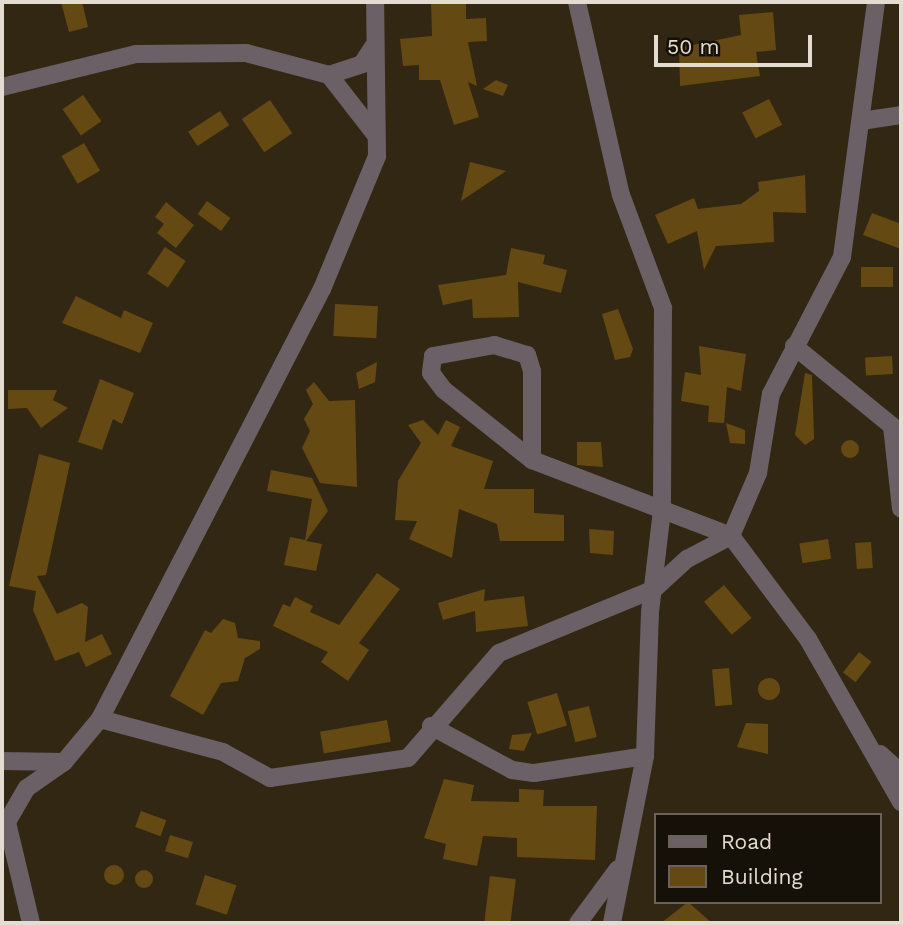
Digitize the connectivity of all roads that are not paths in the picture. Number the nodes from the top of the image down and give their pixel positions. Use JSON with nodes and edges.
{"nodes":[{"id":1,"x":375,"y":2,"type":"edge"},
{"id":2,"x":577,"y":2,"type":"edge"},
{"id":3,"x":876,"y":2,"type":"edge"},
{"id":4,"x":373,"y":47,"type":"junction"},
{"id":5,"x":328,"y":75,"type":"junction"},
{"id":6,"x":2,"y":87,"type":"edge"},
{"id":7,"x":901,"y":115,"type":"edge"},
{"id":8,"x":861,"y":121,"type":"junction"},
{"id":9,"x":378,"y":138,"type":"junction"},
{"id":10,"x":794,"y":346,"type":"junction"},
{"id":11,"x":897,"y":425,"type":"edge"},
{"id":12,"x":532,"y":460,"type":"junction"},
{"id":13,"x":901,"y":509,"type":"edge"},
{"id":14,"x":662,"y":510,"type":"junction"},
{"id":15,"x":731,"y":536,"type":"junction"},
{"id":16,"x":654,"y":589,"type":"junction"},
{"id":17,"x":100,"y":719,"type":"junction"},
{"id":18,"x":431,"y":726,"type":"junction"},
{"id":19,"x":872,"y":747,"type":"junction"},
{"id":20,"x":645,"y":757,"type":"junction"},
{"id":21,"x":2,"y":761,"type":"edge"},
{"id":22,"x":64,"y":762,"type":"junction"},
{"id":23,"x":901,"y":773,"type":"edge"},
{"id":24,"x":901,"y":802,"type":"edge"},
{"id":25,"x":620,"y":866,"type":"junction"},
{"id":26,"x":31,"y":923,"type":"edge"},
{"id":27,"x":578,"y":923,"type":"edge"},
{"id":28,"x":612,"y":923,"type":"edge"}],
"edges":[{"from":1,"to":4,"type":"street"},
{"from":2,"to":14,"type":"street"},
{"from":3,"to":8,"type":"street"},
{"from":4,"to":5,"type":"street"},
{"from":4,"to":9,"type":"street"},
{"from":5,"to":6,"type":"street"},
{"from":5,"to":9,"type":"street"},
{"from":7,"to":8,"type":"street"},
{"from":8,"to":10,"type":"street"},
{"from":9,"to":17,"type":"street"},
{"from":10,"to":11,"type":"street"},
{"from":10,"to":15,"type":"street"},
{"from":11,"to":13,"type":"street"},
{"from":12,"to":12,"type":"street"},
{"from":12,"to":14,"type":"street"},
{"from":14,"to":15,"type":"street"},
{"from":14,"to":16,"type":"street"},
{"from":15,"to":16,"type":"street"},
{"from":15,"to":19,"type":"street"},
{"from":16,"to":18,"type":"street"},
{"from":16,"to":20,"type":"street"},
{"from":17,"to":18,"type":"street"},
{"from":17,"to":22,"type":"street"},
{"from":18,"to":20,"type":"street"},
{"from":19,"to":23,"type":"street"},
{"from":19,"to":24,"type":"street"},
{"from":20,"to":25,"type":"street"},
{"from":21,"to":22,"type":"street"},
{"from":22,"to":26,"type":"street"},
{"from":25,"to":27,"type":"street"},
{"from":25,"to":28,"type":"street"}]}
